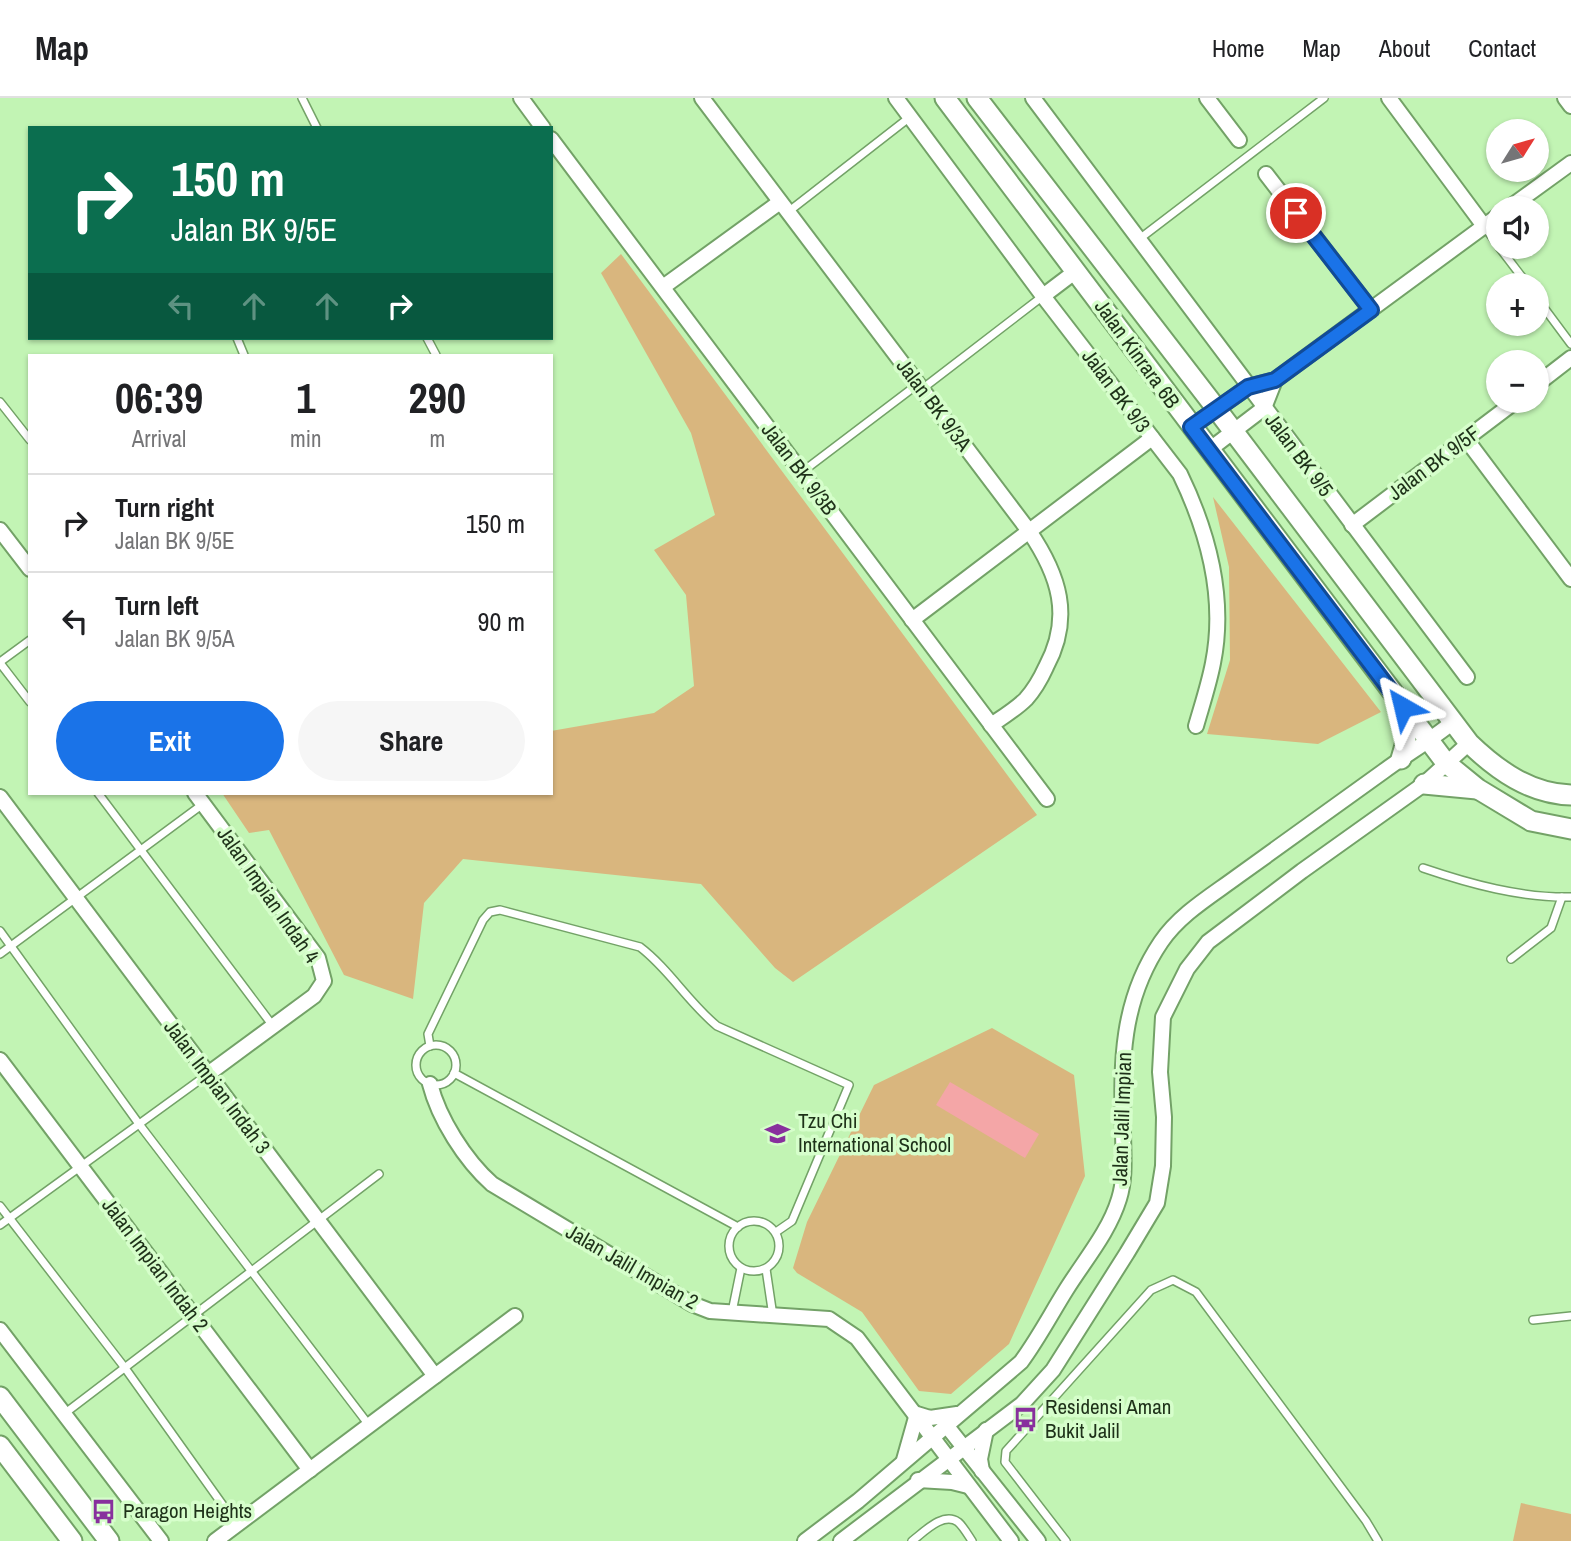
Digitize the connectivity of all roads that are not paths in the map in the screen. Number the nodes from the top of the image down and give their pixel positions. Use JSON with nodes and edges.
{"nodes":[{"id":1,"x":302,"y":98,"type":"edge"},
{"id":2,"x":521,"y":98,"type":"edge"},
{"id":3,"x":702,"y":98,"type":"edge"},
{"id":4,"x":896,"y":98,"type":"edge"},
{"id":5,"x":945,"y":98,"type":"edge"},
{"id":6,"x":977,"y":98,"type":"edge"},
{"id":7,"x":985,"y":98,"type":"edge"},
{"id":8,"x":1033,"y":98,"type":"edge"},
{"id":9,"x":1207,"y":98,"type":"edge"},
{"id":10,"x":1324,"y":98,"type":"edge"},
{"id":11,"x":1389,"y":98,"type":"edge"},
{"id":12,"x":1565,"y":98,"type":"edge"},
{"id":13,"x":1571,"y":106,"type":"edge"},
{"id":14,"x":911,"y":117,"type":"junction"},
{"id":15,"x":993,"y":118,"type":"junction"},
{"id":16,"x":316,"y":126,"type":"edge"},
{"id":17,"x":542,"y":126,"type":"edge"},
{"id":18,"x":1239,"y":140,"type":"dead end"},
{"id":19,"x":553,"y":142,"type":"edge"},
{"id":20,"x":1571,"y":163,"type":"edge"},
{"id":21,"x":1266,"y":174,"type":"dead end"},
{"id":22,"x":1526,"y":196,"type":"edge"},
{"id":23,"x":784,"y":207,"type":"junction"},
{"id":24,"x":1484,"y":226,"type":"junction"},
{"id":25,"x":1486,"y":229,"type":"edge"},
{"id":26,"x":1138,"y":240,"type":"junction"},
{"id":27,"x":1076,"y":271,"type":"junction"},
{"id":28,"x":663,"y":288,"type":"junction"},
{"id":29,"x":1043,"y":296,"type":"junction"},
{"id":30,"x":1371,"y":310,"type":"junction"},
{"id":31,"x":1549,"y":314,"type":"edge"},
{"id":32,"x":1571,"y":344,"type":"edge"},
{"id":33,"x":1571,"y":358,"type":"edge"},
{"id":34,"x":1549,"y":375,"type":"edge"},
{"id":35,"x":1275,"y":380,"type":"junction"},
{"id":36,"x":920,"y":386,"type":"junction"},
{"id":37,"x":1248,"y":387,"type":"junction"},
{"id":38,"x":0,"y":402,"type":"edge"},
{"id":39,"x":1264,"y":408,"type":"junction"},
{"id":40,"x":1217,"y":409,"type":"junction"},
{"id":41,"x":1500,"y":413,"type":"edge"},
{"id":42,"x":1191,"y":427,"type":"junction"},
{"id":43,"x":1234,"y":432,"type":"junction"},
{"id":44,"x":28,"y":437,"type":"edge"},
{"id":45,"x":1152,"y":438,"type":"junction"},
{"id":46,"x":1466,"y":439,"type":"junction"},
{"id":47,"x":1209,"y":450,"type":"junction"},
{"id":48,"x":802,"y":472,"type":"junction"},
{"id":49,"x":1352,"y":524,"type":"junction"},
{"id":50,"x":0,"y":530,"type":"edge"},
{"id":51,"x":1029,"y":531,"type":"junction"},
{"id":52,"x":28,"y":566,"type":"edge"},
{"id":53,"x":1571,"y":579,"type":"edge"},
{"id":54,"x":912,"y":620,"type":"junction"},
{"id":55,"x":28,"y":642,"type":"edge"},
{"id":56,"x":0,"y":663,"type":"edge"},
{"id":57,"x":1467,"y":677,"type":"dead end"},
{"id":58,"x":28,"y":699,"type":"edge"},
{"id":59,"x":1403,"y":707,"type":"junction"},
{"id":60,"x":1453,"y":722,"type":"junction"},
{"id":61,"x":992,"y":725,"type":"junction"},
{"id":62,"x":1196,"y":726,"type":"dead end"},
{"id":63,"x":1429,"y":742,"type":"junction"},
{"id":64,"x":1469,"y":743,"type":"junction"},
{"id":65,"x":1401,"y":759,"type":"junction"},
{"id":66,"x":1446,"y":763,"type":"junction"},
{"id":67,"x":1424,"y":784,"type":"junction"},
{"id":68,"x":1478,"y":789,"type":"junction"},
{"id":69,"x":100,"y":795,"type":"edge"},
{"id":70,"x":1571,"y":795,"type":"edge"},
{"id":71,"x":0,"y":797,"type":"edge"},
{"id":72,"x":199,"y":798,"type":"edge"},
{"id":73,"x":1047,"y":799,"type":"dead end"},
{"id":74,"x":1571,"y":829,"type":"edge"},
{"id":75,"x":141,"y":850,"type":"junction"},
{"id":76,"x":1423,"y":868,"type":"dead end"},
{"id":77,"x":1562,"y":897,"type":"junction"},
{"id":78,"x":1571,"y":897,"type":"edge"},
{"id":79,"x":76,"y":898,"type":"junction"},
{"id":80,"x":0,"y":931,"type":"edge"},
{"id":81,"x":11,"y":946,"type":"junction"},
{"id":82,"x":0,"y":954,"type":"edge"},
{"id":83,"x":1511,"y":959,"type":"dead end"},
{"id":84,"x":274,"y":1026,"type":"junction"},
{"id":85,"x":430,"y":1046,"type":"junction"},
{"id":86,"x":0,"y":1060,"type":"edge"},
{"id":87,"x":454,"y":1073,"type":"junction"},
{"id":88,"x":208,"y":1074,"type":"junction"},
{"id":89,"x":430,"y":1084,"type":"junction"},
{"id":90,"x":139,"y":1124,"type":"junction"},
{"id":91,"x":80,"y":1166,"type":"junction"},
{"id":92,"x":379,"y":1174,"type":"dead end"},
{"id":93,"x":0,"y":1206,"type":"edge"},
{"id":94,"x":9,"y":1218,"type":"junction"},
{"id":95,"x":318,"y":1221,"type":"junction"},
{"id":96,"x":0,"y":1224,"type":"edge"},
{"id":97,"x":738,"y":1227,"type":"junction"},
{"id":98,"x":776,"y":1232,"type":"junction"},
{"id":99,"x":741,"y":1268,"type":"junction"},
{"id":100,"x":766,"y":1269,"type":"junction"},
{"id":101,"x":252,"y":1271,"type":"junction"},
{"id":102,"x":732,"y":1313,"type":"junction"},
{"id":103,"x":193,"y":1316,"type":"junction"},
{"id":104,"x":515,"y":1316,"type":"dead end"},
{"id":105,"x":773,"y":1316,"type":"junction"},
{"id":106,"x":1571,"y":1316,"type":"edge"},
{"id":107,"x":1533,"y":1320,"type":"dead end"},
{"id":108,"x":0,"y":1330,"type":"edge"},
{"id":109,"x":125,"y":1368,"type":"junction"},
{"id":110,"x":435,"y":1376,"type":"junction"},
{"id":111,"x":0,"y":1397,"type":"edge"},
{"id":112,"x":959,"y":1413,"type":"junction"},
{"id":113,"x":64,"y":1414,"type":"junction"},
{"id":114,"x":917,"y":1414,"type":"junction"},
{"id":115,"x":369,"y":1425,"type":"junction"},
{"id":116,"x":946,"y":1425,"type":"junction"},
{"id":117,"x":986,"y":1430,"type":"junction"},
{"id":118,"x":932,"y":1437,"type":"junction"},
{"id":119,"x":0,"y":1446,"type":"edge"},
{"id":120,"x":963,"y":1448,"type":"junction"},
{"id":121,"x":948,"y":1459,"type":"junction"},
{"id":122,"x":903,"y":1462,"type":"junction"},
{"id":123,"x":310,"y":1470,"type":"junction"},
{"id":124,"x":982,"y":1471,"type":"junction"},
{"id":125,"x":918,"y":1480,"type":"junction"},
{"id":126,"x":968,"y":1486,"type":"junction"},
{"id":127,"x":237,"y":1525,"type":"junction"},
{"id":128,"x":72,"y":1541,"type":"edge"},
{"id":129,"x":109,"y":1541,"type":"edge"},
{"id":130,"x":161,"y":1541,"type":"edge"},
{"id":131,"x":215,"y":1541,"type":"edge"},
{"id":132,"x":805,"y":1541,"type":"edge"},
{"id":133,"x":841,"y":1541,"type":"edge"},
{"id":134,"x":912,"y":1541,"type":"edge"},
{"id":135,"x":972,"y":1541,"type":"edge"},
{"id":136,"x":1011,"y":1541,"type":"edge"},
{"id":137,"x":1038,"y":1541,"type":"edge"},
{"id":138,"x":1066,"y":1541,"type":"edge"},
{"id":139,"x":1378,"y":1541,"type":"edge"}],
"edges":[{"from":1,"to":16,"type":"lane"},
{"from":2,"to":17,"type":"street"},
{"from":3,"to":23,"type":"street","name":"Jalan BK 9/3A"},
{"from":4,"to":14,"type":"street","name":"Jalan BK 9/3"},
{"from":5,"to":27,"type":"street","name":"Jalan Kinrara 6B"},
{"from":6,"to":15,"type":"street","name":"Jalan Kinrara 6B"},
{"from":7,"to":15,"type":"street"},
{"from":8,"to":26,"type":"street","name":"Jalan BK 9/5"},
{"from":9,"to":18,"type":"street"},
{"from":10,"to":26,"type":"lane"},
{"from":11,"to":24,"type":"street"},
{"from":12,"to":13,"type":"street"},
{"from":14,"to":23,"type":"lane"},
{"from":14,"to":29,"type":"street","name":"Jalan BK 9/3"},
{"from":15,"to":40,"type":"street","name":"Jalan Kinrara 6B"},
{"from":19,"to":28,"type":"street","name":"Jalan BK 9/3B"},
{"from":20,"to":22,"type":"street"},
{"from":21,"to":30,"type":"street"},
{"from":23,"to":28,"type":"street"},
{"from":23,"to":36,"type":"street","name":"Jalan BK 9/3A"},
{"from":24,"to":25,"type":"lane"},
{"from":24,"to":30,"type":"street"},
{"from":26,"to":37,"type":"street","name":"Jalan BK 9/5"},
{"from":27,"to":29,"type":"street"},
{"from":27,"to":42,"type":"street","name":"Jalan Kinrara 6B"},
{"from":28,"to":48,"type":"street","name":"Jalan BK 9/3B"},
{"from":29,"to":36,"type":"lane"},
{"from":29,"to":45,"type":"street","name":"Jalan BK 9/3"},
{"from":30,"to":35,"type":"street"},
{"from":31,"to":32,"type":"lane"},
{"from":33,"to":34,"type":"street"},
{"from":35,"to":37,"type":"street"},
{"from":35,"to":39,"type":"street"},
{"from":36,"to":48,"type":"lane"},
{"from":36,"to":51,"type":"street","name":"Jalan BK 9/3A"},
{"from":37,"to":39,"type":"street","name":"Jalan BK 9/5"},
{"from":37,"to":40,"type":"street"},
{"from":38,"to":44,"type":"lane"},
{"from":39,"to":43,"type":"street"},
{"from":39,"to":49,"type":"street","name":"Jalan BK 9/5"},
{"from":40,"to":42,"type":"street"},
{"from":40,"to":43,"type":"street","name":"Jalan Kinrara 6B"},
{"from":41,"to":46,"type":"street","name":"Jalan BK 9/5F"},
{"from":42,"to":47,"type":"street","name":"Jalan Kinrara 6B"},
{"from":43,"to":47,"type":"street"},
{"from":43,"to":60,"type":"street","name":"Jalan Kinrara 6B"},
{"from":45,"to":51,"type":"street"},
{"from":45,"to":62,"type":"street","name":"Jalan BK 9/3"},
{"from":46,"to":49,"type":"street","name":"Jalan BK 9/5F"},
{"from":46,"to":53,"type":"street"},
{"from":47,"to":59,"type":"street","name":"Jalan Kinrara 6B"},
{"from":48,"to":54,"type":"street","name":"Jalan BK 9/3B"},
{"from":49,"to":57,"type":"street","name":"Jalan BK 9/5"},
{"from":50,"to":52,"type":"street"},
{"from":51,"to":54,"type":"street"},
{"from":51,"to":61,"type":"street","name":"Jalan BK 9/3A"},
{"from":54,"to":61,"type":"street","name":"Jalan BK 9/3B"},
{"from":55,"to":56,"type":"lane"},
{"from":56,"to":58,"type":"lane"},
{"from":59,"to":63,"type":"street","name":"Jalan Kinrara 6B"},
{"from":59,"to":65,"type":"street"},
{"from":60,"to":63,"type":"street","name":"Jalan Jalil Impian"},
{"from":60,"to":64,"type":"street","name":"Jalan Kinrara 6B"},
{"from":61,"to":73,"type":"street","name":"Jalan BK 9/3B"},
{"from":63,"to":65,"type":"street","name":"Jalan Jalil Impian"},
{"from":63,"to":66,"type":"street","name":"Jalan Kinrara 6B"},
{"from":64,"to":66,"type":"street","name":"Jalan Jalil Impian"},
{"from":64,"to":70,"type":"street","name":"Jalan Kinrara 6B"},
{"from":65,"to":112,"type":"street","name":"Jalan Jalil Impian"},
{"from":66,"to":67,"type":"street","name":"Jalan Jalil Impian"},
{"from":66,"to":68,"type":"street","name":"Jalan Kinrara 6B"},
{"from":67,"to":68,"type":"street"},
{"from":67,"to":117,"type":"street","name":"Jalan Jalil Impian"},
{"from":68,"to":74,"type":"street","name":"Jalan Kinrara 6B"},
{"from":69,"to":75,"type":"lane"},
{"from":71,"to":79,"type":"street","name":"Jalan Impian Indah 3"},
{"from":72,"to":75,"type":"lane"},
{"from":72,"to":84,"type":"street","name":"Jalan Impian Indah 4"},
{"from":75,"to":79,"type":"lane"},
{"from":75,"to":84,"type":"lane"},
{"from":76,"to":77,"type":"lane"},
{"from":77,"to":78,"type":"lane"},
{"from":77,"to":83,"type":"lane"},
{"from":79,"to":81,"type":"lane"},
{"from":79,"to":88,"type":"street","name":"Jalan Impian Indah 3"},
{"from":80,"to":81,"type":"lane"},
{"from":81,"to":82,"type":"lane"},
{"from":81,"to":90,"type":"lane"},
{"from":84,"to":88,"type":"street","name":"Jalan Impian Indah 4"},
{"from":85,"to":87,"type":"lane"},
{"from":85,"to":89,"type":"lane"},
{"from":85,"to":98,"type":"lane"},
{"from":86,"to":91,"type":"street","name":"Jalan Impian Indah 2"},
{"from":87,"to":89,"type":"lane"},
{"from":87,"to":97,"type":"lane"},
{"from":88,"to":90,"type":"lane"},
{"from":88,"to":95,"type":"street","name":"Jalan Impian Indah 3"},
{"from":89,"to":102,"type":"street","name":"Jalan Jalil Impian 2"},
{"from":90,"to":91,"type":"lane"},
{"from":90,"to":101,"type":"lane"},
{"from":91,"to":94,"type":"lane"},
{"from":91,"to":103,"type":"street","name":"Jalan Impian Indah 2"},
{"from":92,"to":95,"type":"lane"},
{"from":93,"to":94,"type":"lane"},
{"from":94,"to":96,"type":"lane"},
{"from":94,"to":109,"type":"lane"},
{"from":95,"to":101,"type":"lane"},
{"from":95,"to":110,"type":"street","name":"Jalan Impian Indah 3"},
{"from":97,"to":98,"type":"lane"},
{"from":97,"to":99,"type":"lane"},
{"from":98,"to":100,"type":"lane"},
{"from":99,"to":100,"type":"lane"},
{"from":99,"to":102,"type":"lane"},
{"from":100,"to":105,"type":"lane"},
{"from":101,"to":103,"type":"lane"},
{"from":101,"to":115,"type":"lane"},
{"from":102,"to":105,"type":"street","name":"Jalan Jalil Impian 2"},
{"from":103,"to":109,"type":"lane"},
{"from":103,"to":123,"type":"street","name":"Jalan Impian Indah 2"},
{"from":104,"to":110,"type":"street"},
{"from":105,"to":114,"type":"street","name":"Jalan Jalil Impian 2"},
{"from":106,"to":107,"type":"lane"},
{"from":108,"to":113,"type":"street"},
{"from":109,"to":113,"type":"lane"},
{"from":109,"to":127,"type":"lane"},
{"from":110,"to":115,"type":"street"},
{"from":111,"to":129,"type":"street"},
{"from":112,"to":114,"type":"street"},
{"from":112,"to":116,"type":"street","name":"Jalan Jalil Impian"},
{"from":113,"to":130,"type":"street"},
{"from":114,"to":118,"type":"street","name":"Jalan Jalil Impian 2"},
{"from":114,"to":122,"type":"street"},
{"from":115,"to":123,"type":"street"},
{"from":116,"to":118,"type":"street","name":"Jalan Jalil Impian"},
{"from":116,"to":120,"type":"street"},
{"from":117,"to":120,"type":"street","name":"Jalan Jalil Impian"},
{"from":117,"to":124,"type":"street"},
{"from":118,"to":121,"type":"street","name":"Jalan Jalil Impian 2"},
{"from":118,"to":122,"type":"street","name":"Jalan Jalil Impian"},
{"from":119,"to":128,"type":"street"},
{"from":120,"to":121,"type":"street","name":"Jalan Jalil Impian"},
{"from":120,"to":124,"type":"street"},
{"from":121,"to":125,"type":"street","name":"Jalan Jalil Impian"},
{"from":121,"to":126,"type":"street","name":"Jalan Jalil Impian 2"},
{"from":122,"to":132,"type":"street","name":"Jalan Jalil Impian"},
{"from":123,"to":127,"type":"street"},
{"from":124,"to":137,"type":"street"},
{"from":125,"to":126,"type":"street"},
{"from":125,"to":133,"type":"street","name":"Jalan Jalil Impian"},
{"from":126,"to":136,"type":"street","name":"Jalan Jalil Impian 2"},
{"from":127,"to":131,"type":"street"},
{"from":134,"to":135,"type":"lane"},
{"from":138,"to":139,"type":"lane"}]}
